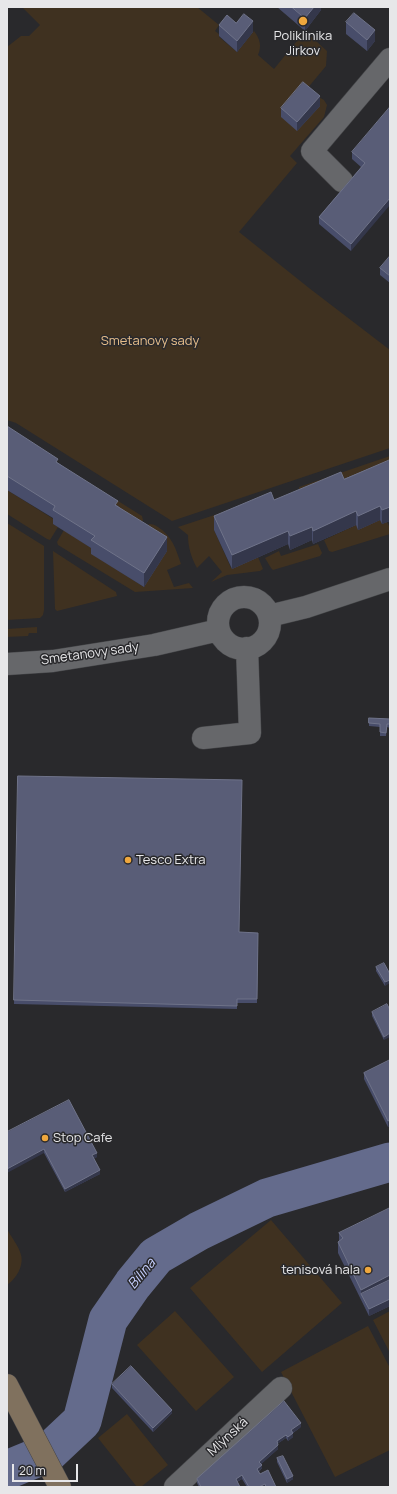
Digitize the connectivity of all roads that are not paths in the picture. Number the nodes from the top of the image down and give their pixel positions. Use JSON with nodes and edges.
{"nodes":[{"id":1,"x":390,"y":59,"type":"edge"},
{"id":2,"x":342,"y":181,"type":"dead end"},
{"id":3,"x":390,"y":578,"type":"edge"},
{"id":4,"x":269,"y":616,"type":"junction"},
{"id":5,"x":219,"y":630,"type":"junction"},
{"id":6,"x":247,"y":648,"type":"junction"},
{"id":7,"x":7,"y":664,"type":"edge"},
{"id":8,"x":203,"y":738,"type":"dead end"},
{"id":9,"x":7,"y":1385,"type":"edge"},
{"id":10,"x":281,"y":1388,"type":"dead end"},
{"id":11,"x":59,"y":1484,"type":"edge"},
{"id":12,"x":176,"y":1487,"type":"edge"}],
"edges":[{"from":1,"to":2,"type":"street"},
{"from":3,"to":4,"type":"street"},
{"from":4,"to":5,"type":"street"},
{"from":4,"to":6,"type":"street"},
{"from":5,"to":6,"type":"street"},
{"from":5,"to":7,"type":"street","name":"Smetanovy sady"},
{"from":6,"to":8,"type":"street"},
{"from":9,"to":11,"type":"street"},
{"from":10,"to":12,"type":"street","name":"Mlýnská"}]}
